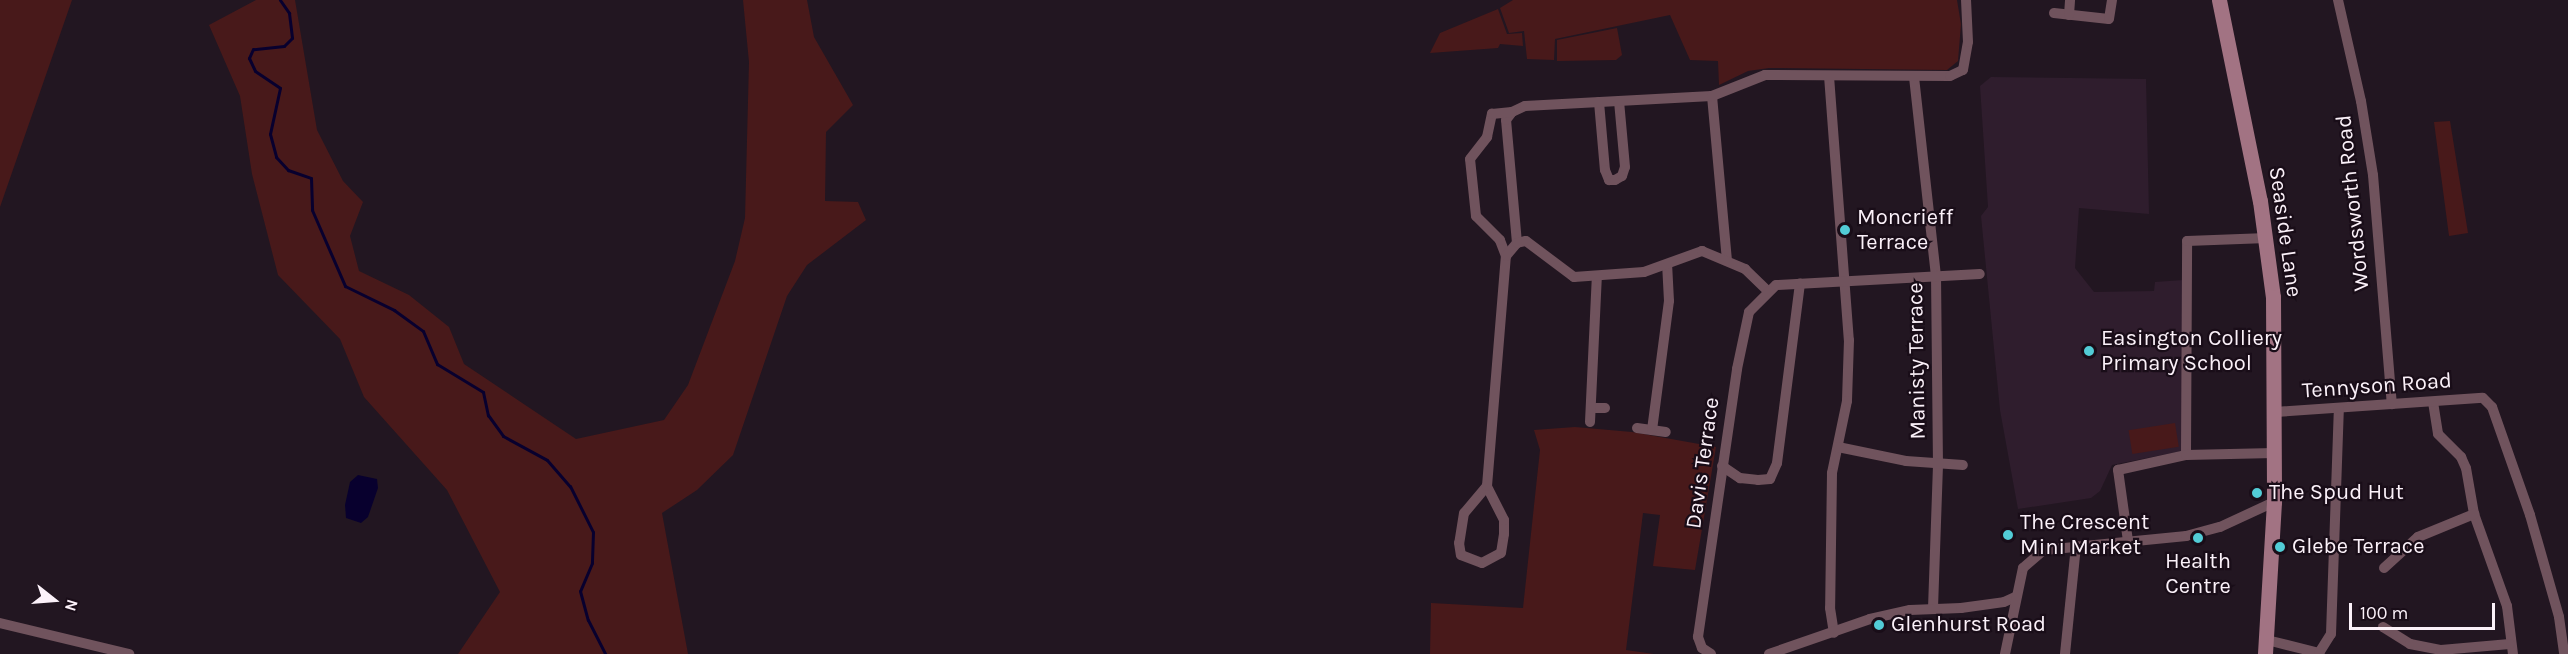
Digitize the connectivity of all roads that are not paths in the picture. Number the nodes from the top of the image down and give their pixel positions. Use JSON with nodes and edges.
{"nodes":[{"id":1,"x":1966,"y":0,"type":"edge"},
{"id":2,"x":2070,"y":0,"type":"edge"},
{"id":3,"x":2112,"y":0,"type":"edge"},
{"id":4,"x":2218,"y":0,"type":"edge"},
{"id":5,"x":2338,"y":0,"type":"edge"},
{"id":6,"x":2054,"y":13,"type":"dead end"},
{"id":7,"x":2069,"y":15,"type":"junction"},
{"id":8,"x":1829,"y":76,"type":"junction"},
{"id":9,"x":1914,"y":77,"type":"junction"},
{"id":10,"x":1712,"y":96,"type":"junction"},
{"id":11,"x":1619,"y":101,"type":"junction"},
{"id":12,"x":1599,"y":102,"type":"junction"},
{"id":13,"x":1512,"y":112,"type":"junction"},
{"id":14,"x":2267,"y":238,"type":"junction"},
{"id":15,"x":1517,"y":243,"type":"junction"},
{"id":16,"x":1506,"y":256,"type":"junction"},
{"id":17,"x":1727,"y":260,"type":"junction"},
{"id":18,"x":1667,"y":265,"type":"junction"},
{"id":19,"x":1980,"y":274,"type":"dead end"},
{"id":20,"x":1936,"y":275,"type":"junction"},
{"id":21,"x":1598,"y":276,"type":"junction"},
{"id":22,"x":1844,"y":279,"type":"junction"},
{"id":23,"x":1800,"y":283,"type":"junction"},
{"id":24,"x":1768,"y":291,"type":"junction"},
{"id":25,"x":2433,"y":402,"type":"junction"},
{"id":26,"x":2392,"y":405,"type":"junction"},
{"id":27,"x":1591,"y":408,"type":"junction"},
{"id":28,"x":1605,"y":408,"type":"dead end"},
{"id":29,"x":2339,"y":408,"type":"junction"},
{"id":30,"x":2275,"y":412,"type":"junction"},
{"id":31,"x":1590,"y":422,"type":"dead end"},
{"id":32,"x":1637,"y":428,"type":"dead end"},
{"id":33,"x":1652,"y":430,"type":"junction"},
{"id":34,"x":1666,"y":432,"type":"dead end"},
{"id":35,"x":1838,"y":447,"type":"junction"},
{"id":36,"x":2274,"y":453,"type":"junction"},
{"id":37,"x":2187,"y":455,"type":"junction"},
{"id":38,"x":1938,"y":465,"type":"junction"},
{"id":39,"x":1963,"y":465,"type":"dead end"},
{"id":40,"x":1722,"y":466,"type":"junction"},
{"id":41,"x":1487,"y":486,"type":"junction"},
{"id":42,"x":2274,"y":502,"type":"junction"},
{"id":43,"x":2474,"y":514,"type":"junction"},
{"id":44,"x":2128,"y":541,"type":"junction"},
{"id":45,"x":2076,"y":546,"type":"junction"},
{"id":46,"x":2384,"y":568,"type":"dead end"},
{"id":47,"x":2015,"y":597,"type":"junction"},
{"id":48,"x":1933,"y":609,"type":"junction"},
{"id":49,"x":0,"y":623,"type":"edge"},
{"id":50,"x":2383,"y":627,"type":"dead end"},
{"id":51,"x":1834,"y":633,"type":"junction"},
{"id":52,"x":2266,"y":647,"type":"edge"},
{"id":53,"x":2512,"y":649,"type":"edge"},
{"id":54,"x":1706,"y":651,"type":"edge"},
{"id":55,"x":129,"y":654,"type":"edge"},
{"id":56,"x":1769,"y":654,"type":"edge"},
{"id":57,"x":2005,"y":654,"type":"edge"},
{"id":58,"x":2066,"y":654,"type":"edge"},
{"id":59,"x":2565,"y":654,"type":"edge"}],
"edges":[{"from":1,"to":9,"type":"street"},
{"from":2,"to":7,"type":"street"},
{"from":3,"to":7,"type":"street"},
{"from":4,"to":14,"type":"main road","name":"Seaside Lane"},
{"from":5,"to":26,"type":"street","name":"Wordsworth Road"},
{"from":6,"to":7,"type":"street"},
{"from":8,"to":9,"type":"street"},
{"from":8,"to":10,"type":"street"},
{"from":8,"to":22,"type":"street"},
{"from":9,"to":20,"type":"street","name":"Manisty Terrace"},
{"from":10,"to":11,"type":"street"},
{"from":10,"to":17,"type":"street"},
{"from":11,"to":12,"type":"street"},
{"from":11,"to":12,"type":"street"},
{"from":12,"to":13,"type":"street"},
{"from":13,"to":15,"type":"street"},
{"from":13,"to":16,"type":"street"},
{"from":14,"to":30,"type":"main road","name":"Seaside Lane"},
{"from":14,"to":37,"type":"street"},
{"from":15,"to":16,"type":"street"},
{"from":15,"to":21,"type":"street"},
{"from":16,"to":41,"type":"street"},
{"from":17,"to":18,"type":"street"},
{"from":17,"to":24,"type":"street"},
{"from":18,"to":21,"type":"street"},
{"from":18,"to":33,"type":"street"},
{"from":19,"to":20,"type":"street"},
{"from":20,"to":22,"type":"street"},
{"from":20,"to":38,"type":"street","name":"Manisty Terrace"},
{"from":21,"to":27,"type":"street"},
{"from":22,"to":23,"type":"street"},
{"from":22,"to":35,"type":"street"},
{"from":23,"to":24,"type":"street"},
{"from":23,"to":40,"type":"street"},
{"from":24,"to":40,"type":"street","name":"Davis Terrace"},
{"from":25,"to":26,"type":"street","name":"Tennyson Road"},
{"from":25,"to":43,"type":"street"},
{"from":25,"to":59,"type":"street","name":"Tennyson Road"},
{"from":26,"to":29,"type":"street","name":"Tennyson Road"},
{"from":27,"to":28,"type":"street"},
{"from":27,"to":31,"type":"street"},
{"from":29,"to":30,"type":"street","name":"Tennyson Road"},
{"from":29,"to":52,"type":"street"},
{"from":30,"to":36,"type":"main road","name":"Seaside Lane"},
{"from":32,"to":33,"type":"street"},
{"from":33,"to":34,"type":"street"},
{"from":35,"to":38,"type":"street"},
{"from":35,"to":51,"type":"street"},
{"from":36,"to":37,"type":"street"},
{"from":36,"to":42,"type":"main road","name":"Seaside Lane"},
{"from":37,"to":44,"type":"street"},
{"from":38,"to":39,"type":"street"},
{"from":38,"to":48,"type":"street","name":"Manisty Terrace"},
{"from":40,"to":54,"type":"street","name":"Davis Terrace"},
{"from":41,"to":41,"type":"street"},
{"from":42,"to":44,"type":"street"},
{"from":42,"to":52,"type":"main road","name":"Seaside Lane"},
{"from":43,"to":46,"type":"street"},
{"from":43,"to":53,"type":"street"},
{"from":44,"to":45,"type":"street"},
{"from":45,"to":47,"type":"street"},
{"from":45,"to":58,"type":"street"},
{"from":47,"to":48,"type":"street"},
{"from":47,"to":57,"type":"street"},
{"from":48,"to":51,"type":"street"},
{"from":49,"to":55,"type":"street"},
{"from":50,"to":53,"type":"street"},
{"from":51,"to":56,"type":"street"}]}
